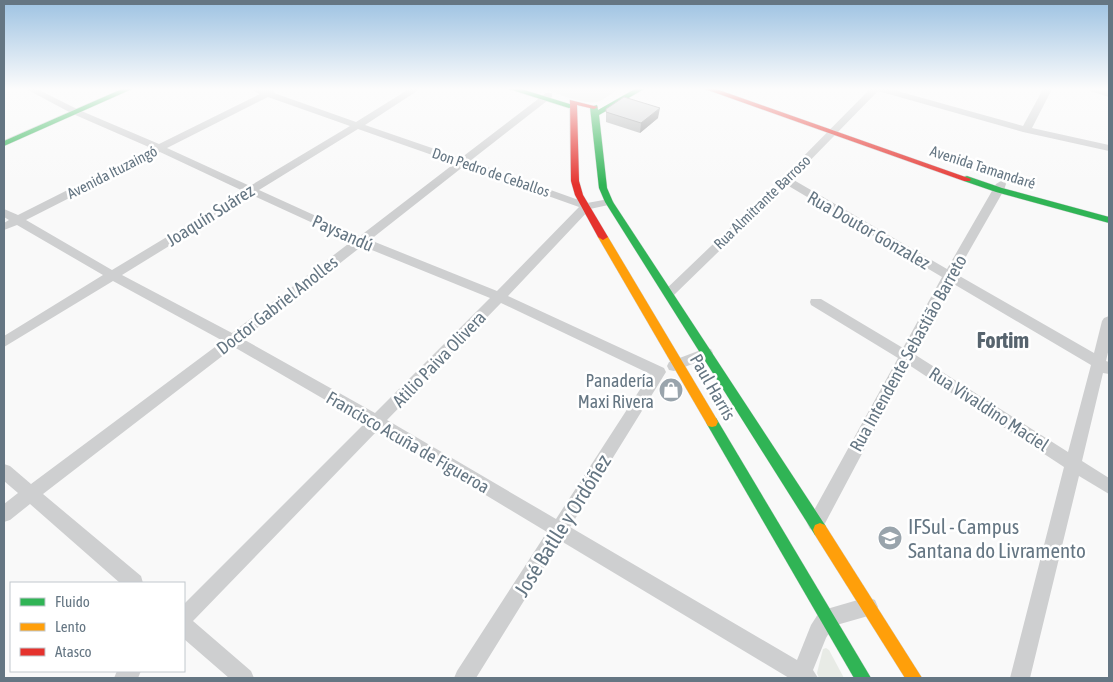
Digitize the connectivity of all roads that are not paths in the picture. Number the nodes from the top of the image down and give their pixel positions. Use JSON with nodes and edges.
{"nodes":[{"id":1,"x":56,"y":121,"type":"edge"},
{"id":2,"x":96,"y":121,"type":"edge"},
{"id":3,"x":212,"y":121,"type":"edge"},
{"id":4,"x":346,"y":121,"type":"edge"},
{"id":5,"x":364,"y":121,"type":"edge"},
{"id":6,"x":515,"y":121,"type":"edge"},
{"id":7,"x":573,"y":121,"type":"edge"},
{"id":8,"x":596,"y":121,"type":"edge"},
{"id":9,"x":809,"y":121,"type":"edge"},
{"id":10,"x":813,"y":121,"type":"edge"},
{"id":11,"x":843,"y":121,"type":"edge"},
{"id":12,"x":993,"y":121,"type":"edge"},
{"id":13,"x":1031,"y":121,"type":"edge"},
{"id":14,"x":357,"y":125,"type":"junction"},
{"id":15,"x":835,"y":129,"type":"junction"},
{"id":16,"x":1026,"y":130,"type":"junction"},
{"id":17,"x":4,"y":144,"type":"edge"},
{"id":18,"x":159,"y":148,"type":"junction"},
{"id":19,"x":1109,"y":148,"type":"edge"},
{"id":20,"x":462,"y":162,"type":"junction"},
{"id":21,"x":786,"y":180,"type":"junction"},
{"id":22,"x":1000,"y":187,"type":"junction"},
{"id":23,"x":249,"y":190,"type":"junction"},
{"id":24,"x":609,"y":202,"type":"junction"},
{"id":25,"x":586,"y":206,"type":"junction"},
{"id":26,"x":4,"y":212,"type":"edge"},
{"id":27,"x":1109,"y":212,"type":"edge"},
{"id":28,"x":1109,"y":220,"type":"edge"},
{"id":29,"x":11,"y":224,"type":"edge"},
{"id":30,"x":359,"y":240,"type":"junction"},
{"id":31,"x":112,"y":275,"type":"junction"},
{"id":32,"x":949,"y":276,"type":"junction"},
{"id":33,"x":669,"y":292,"type":"junction"},
{"id":34,"x":499,"y":297,"type":"junction"},
{"id":35,"x":816,"y":302,"type":"dead end"},
{"id":36,"x":1109,"y":320,"type":"edge"},
{"id":37,"x":233,"y":340,"type":"junction"},
{"id":38,"x":4,"y":342,"type":"edge"},
{"id":39,"x":706,"y":353,"type":"junction"},
{"id":40,"x":906,"y":356,"type":"junction"},
{"id":41,"x":679,"y":364,"type":"junction"},
{"id":42,"x":1104,"y":366,"type":"edge"},
{"id":43,"x":659,"y":372,"type":"junction"},
{"id":44,"x":377,"y":422,"type":"junction"},
{"id":45,"x":1074,"y":464,"type":"junction"},
{"id":46,"x":4,"y":471,"type":"edge"},
{"id":47,"x":1109,"y":487,"type":"edge"},
{"id":48,"x":30,"y":494,"type":"junction"},
{"id":49,"x":4,"y":514,"type":"edge"},
{"id":50,"x":816,"y":523,"type":"junction"},
{"id":51,"x":559,"y":531,"type":"junction"},
{"id":52,"x":133,"y":582,"type":"edge"},
{"id":53,"x":868,"y":607,"type":"junction"},
{"id":54,"x":185,"y":616,"type":"edge"},
{"id":55,"x":828,"y":618,"type":"junction"},
{"id":56,"x":185,"y":627,"type":"edge"},
{"id":57,"x":803,"y":677,"type":"edge"},
{"id":58,"x":244,"y":678,"type":"edge"},
{"id":59,"x":464,"y":678,"type":"edge"},
{"id":60,"x":863,"y":678,"type":"edge"},
{"id":61,"x":914,"y":678,"type":"edge"},
{"id":62,"x":1020,"y":678,"type":"edge"}],
"edges":[{"from":1,"to":17,"type":"main road"},
{"from":2,"to":18,"type":"street","name":"Paysandú"},
{"from":3,"to":18,"type":"street","name":"Avenida Ituzaingó"},
{"from":4,"to":14,"type":"street","name":"Don Pedro de Ceballos"},
{"from":5,"to":14,"type":"street","name":"Joaquín Suárez"},
{"from":6,"to":20,"type":"street","name":"Doctor Gabriel Anolles"},
{"from":7,"to":25,"type":"main road","name":"Paul Harris"},
{"from":8,"to":24,"type":"main road"},
{"from":9,"to":15,"type":"main road","name":"Avenida Tamandaré"},
{"from":10,"to":15,"type":"main road","name":"Avenida Tamandaré"},
{"from":11,"to":15,"type":"street","name":"Rua Almitrante Barroso"},
{"from":12,"to":16,"type":"street"},
{"from":13,"to":16,"type":"street"},
{"from":14,"to":20,"type":"street","name":"Don Pedro de Ceballos"},
{"from":14,"to":23,"type":"street","name":"Joaquín Suárez"},
{"from":15,"to":21,"type":"street","name":"Rua Almitrante Barroso"},
{"from":15,"to":22,"type":"main road","name":"Avenida Tamandaré"},
{"from":16,"to":19,"type":"street"},
{"from":18,"to":23,"type":"street","name":"Paysandú"},
{"from":18,"to":29,"type":"street","name":"Avenida Ituzaingó"},
{"from":20,"to":25,"type":"street","name":"Don Pedro de Ceballos"},
{"from":20,"to":30,"type":"street","name":"Doctor Gabriel Anolles"},
{"from":21,"to":32,"type":"street","name":"Rua Doutor Gonzalez"},
{"from":21,"to":33,"type":"street","name":"Rua Almitrante Barroso"},
{"from":22,"to":27,"type":"main road","name":"Avenida Tamandaré"},
{"from":22,"to":28,"type":"main road","name":"Avenida Tamandaré"},
{"from":22,"to":32,"type":"street","name":"Rua Intendente Sebastião Barreto"},
{"from":23,"to":30,"type":"street","name":"Paysandú"},
{"from":23,"to":31,"type":"street","name":"Joaquín Suárez"},
{"from":24,"to":25,"type":"street"},
{"from":24,"to":33,"type":"main road"},
{"from":25,"to":34,"type":"street","name":"Atilio Paiva Olivera"},
{"from":25,"to":41,"type":"main road","name":"Paul Harris"},
{"from":26,"to":29,"type":"street","name":"Francisco Acuña de Figueroa"},
{"from":29,"to":31,"type":"street","name":"Francisco Acuña de Figueroa"},
{"from":30,"to":34,"type":"street","name":"Paysandú"},
{"from":30,"to":37,"type":"street","name":"Doctor Gabriel Anolles"},
{"from":31,"to":37,"type":"street","name":"Francisco Acuña de Figueroa"},
{"from":31,"to":38,"type":"street","name":"Joaquín Suárez"},
{"from":32,"to":40,"type":"street","name":"Rua Intendente Sebastião Barreto"},
{"from":32,"to":42,"type":"street","name":"Rua Doutor Gonzalez"},
{"from":33,"to":39,"type":"main road"},
{"from":34,"to":43,"type":"street","name":"Paysandú"},
{"from":34,"to":44,"type":"street","name":"Atilio Paiva Olivera"},
{"from":35,"to":40,"type":"street","name":"Rua Vivaldino Maciel"},
{"from":36,"to":42,"type":"street"},
{"from":37,"to":44,"type":"street","name":"Francisco Acuña de Figueroa"},
{"from":37,"to":48,"type":"street","name":"Doctor Gabriel Anolles"},
{"from":39,"to":41,"type":"street"},
{"from":39,"to":50,"type":"main road"},
{"from":40,"to":45,"type":"street","name":"Rua Vivaldino Maciel"},
{"from":40,"to":50,"type":"street","name":"Rua Intendente Sebastião Barreto"},
{"from":41,"to":43,"type":"street"},
{"from":41,"to":55,"type":"main road","name":"Paul Harris"},
{"from":42,"to":45,"type":"street"},
{"from":43,"to":51,"type":"street","name":"José Batlle y Ordóñez"},
{"from":44,"to":51,"type":"street","name":"Francisco Acuña de Figueroa"},
{"from":44,"to":54,"type":"street","name":"Atilio Paiva Olivera"},
{"from":45,"to":47,"type":"street","name":"Rua Vivaldino Maciel"},
{"from":45,"to":62,"type":"street"},
{"from":46,"to":48,"type":"street"},
{"from":48,"to":49,"type":"street","name":"Doctor Gabriel Anolles"},
{"from":48,"to":52,"type":"street"},
{"from":50,"to":53,"type":"main road"},
{"from":51,"to":57,"type":"street","name":"Francisco Acuña de Figueroa"},
{"from":51,"to":59,"type":"street","name":"José Batlle y Ordóñez"},
{"from":53,"to":55,"type":"street"},
{"from":53,"to":61,"type":"main road"},
{"from":55,"to":57,"type":"street"},
{"from":55,"to":60,"type":"main road","name":"Paul Harris"},
{"from":56,"to":58,"type":"street"}]}
